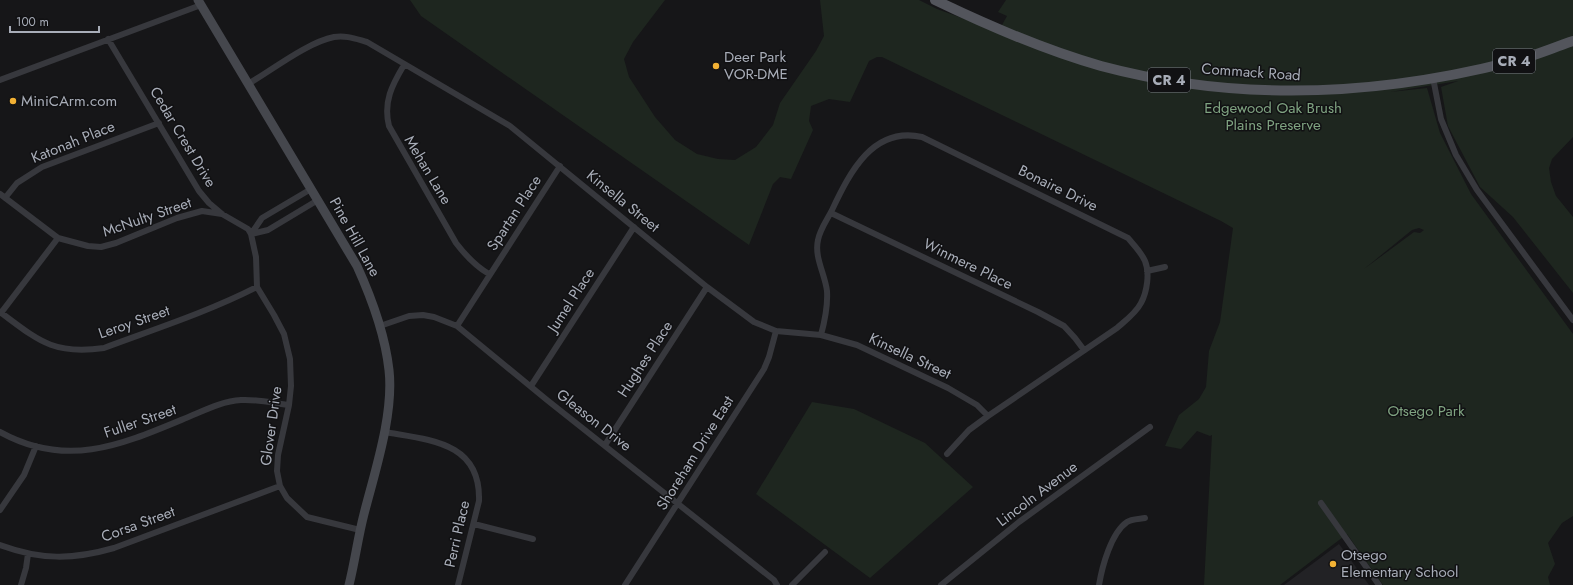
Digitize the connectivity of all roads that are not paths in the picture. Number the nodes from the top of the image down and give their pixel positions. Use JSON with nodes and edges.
{"nodes":[{"id":1,"x":935,"y":0,"type":"edge"},
{"id":2,"x":200,"y":3,"type":"edge"},
{"id":3,"x":108,"y":39,"type":"junction"},
{"id":4,"x":1573,"y":41,"type":"edge"},
{"id":5,"x":404,"y":65,"type":"junction"},
{"id":6,"x":1433,"y":78,"type":"junction"},
{"id":7,"x":0,"y":80,"type":"edge"},
{"id":8,"x":248,"y":84,"type":"junction"},
{"id":9,"x":159,"y":123,"type":"junction"},
{"id":10,"x":560,"y":166,"type":"junction"},
{"id":11,"x":311,"y":189,"type":"junction"},
{"id":12,"x":2,"y":196,"type":"edge"},
{"id":13,"x":318,"y":200,"type":"junction"},
{"id":14,"x":831,"y":213,"type":"junction"},
{"id":15,"x":222,"y":214,"type":"junction"},
{"id":16,"x":634,"y":227,"type":"junction"},
{"id":17,"x":251,"y":234,"type":"junction"},
{"id":18,"x":58,"y":238,"type":"junction"},
{"id":19,"x":1165,"y":267,"type":"dead end"},
{"id":20,"x":1147,"y":271,"type":"junction"},
{"id":21,"x":489,"y":274,"type":"junction"},
{"id":22,"x":257,"y":287,"type":"junction"},
{"id":23,"x":707,"y":287,"type":"junction"},
{"id":24,"x":0,"y":313,"type":"edge"},
{"id":25,"x":1573,"y":320,"type":"edge"},
{"id":26,"x":380,"y":326,"type":"junction"},
{"id":27,"x":457,"y":326,"type":"junction"},
{"id":28,"x":776,"y":331,"type":"junction"},
{"id":29,"x":821,"y":335,"type":"junction"},
{"id":30,"x":1084,"y":350,"type":"junction"},
{"id":31,"x":531,"y":386,"type":"junction"},
{"id":32,"x":289,"y":405,"type":"junction"},
{"id":33,"x":988,"y":416,"type":"junction"},
{"id":34,"x":1150,"y":427,"type":"dead end"},
{"id":35,"x":0,"y":432,"type":"edge"},
{"id":36,"x":385,"y":432,"type":"junction"},
{"id":37,"x":605,"y":445,"type":"junction"},
{"id":38,"x":36,"y":446,"type":"junction"},
{"id":39,"x":947,"y":454,"type":"dead end"},
{"id":40,"x":280,"y":486,"type":"junction"},
{"id":41,"x":1321,"y":503,"type":"dead end"},
{"id":42,"x":678,"y":504,"type":"junction"},
{"id":43,"x":0,"y":510,"type":"edge"},
{"id":44,"x":1145,"y":518,"type":"dead end"},
{"id":45,"x":474,"y":524,"type":"junction"},
{"id":46,"x":360,"y":530,"type":"junction"},
{"id":47,"x":533,"y":540,"type":"dead end"},
{"id":48,"x":0,"y":545,"type":"edge"},
{"id":49,"x":825,"y":552,"type":"dead end"},
{"id":50,"x":28,"y":554,"type":"junction"},
{"id":51,"x":21,"y":585,"type":"edge"},
{"id":52,"x":349,"y":585,"type":"edge"},
{"id":53,"x":458,"y":585,"type":"edge"},
{"id":54,"x":625,"y":585,"type":"edge"},
{"id":55,"x":778,"y":585,"type":"edge"},
{"id":56,"x":792,"y":585,"type":"edge"},
{"id":57,"x":941,"y":585,"type":"edge"},
{"id":58,"x":1100,"y":585,"type":"edge"},
{"id":59,"x":1379,"y":585,"type":"edge"}],
"edges":[{"from":1,"to":6,"type":"main road","name":"Commack Road","number":"CR 4"},
{"from":2,"to":3,"type":"street"},
{"from":2,"to":8,"type":"street","name":"Pine Hill Lane"},
{"from":3,"to":7,"type":"street"},
{"from":3,"to":9,"type":"street","name":"Cedar Crest Drive"},
{"from":4,"to":6,"type":"main road","name":"Commack Road","number":"CR 4"},
{"from":5,"to":8,"type":"street","name":"Kinsella Street"},
{"from":5,"to":10,"type":"street","name":"Kinsella Street"},
{"from":5,"to":21,"type":"street","name":"Mehan Lane"},
{"from":6,"to":25,"type":"street"},
{"from":8,"to":11,"type":"street","name":"Pine Hill Lane"},
{"from":9,"to":12,"type":"street","name":"Katonah Place"},
{"from":9,"to":15,"type":"street","name":"Cedar Crest Drive"},
{"from":10,"to":16,"type":"street","name":"Kinsella Street"},
{"from":10,"to":21,"type":"street","name":"Spartan Place"},
{"from":11,"to":13,"type":"street","name":"Pine Hill Lane"},
{"from":11,"to":17,"type":"street"},
{"from":12,"to":18,"type":"street","name":"McNulty Street"},
{"from":13,"to":17,"type":"street"},
{"from":13,"to":26,"type":"street","name":"Pine Hill Lane"},
{"from":14,"to":20,"type":"street","name":"Bonaire Drive"},
{"from":14,"to":29,"type":"street","name":"Bonaire Drive"},
{"from":14,"to":30,"type":"street","name":"Winmere Place"},
{"from":15,"to":17,"type":"street","name":"Cedar Crest Drive"},
{"from":15,"to":18,"type":"street","name":"McNulty Street"},
{"from":16,"to":23,"type":"street","name":"Kinsella Street"},
{"from":16,"to":31,"type":"street","name":"Jumel Place"},
{"from":17,"to":22,"type":"street","name":"Glover Drive"},
{"from":18,"to":24,"type":"street"},
{"from":19,"to":20,"type":"street"},
{"from":20,"to":30,"type":"street","name":"Bonaire Drive"},
{"from":21,"to":27,"type":"street","name":"Spartan Place"},
{"from":22,"to":24,"type":"street","name":"Leroy Street"},
{"from":22,"to":32,"type":"street","name":"Glover Drive"},
{"from":23,"to":28,"type":"street","name":"Kinsella Street"},
{"from":23,"to":37,"type":"street","name":"Hughes Place"},
{"from":26,"to":27,"type":"street","name":"Gleason Drive"},
{"from":26,"to":36,"type":"street","name":"Pine Hill Lane"},
{"from":27,"to":31,"type":"street","name":"Gleason Drive"},
{"from":28,"to":29,"type":"street","name":"Kinsella Street"},
{"from":28,"to":42,"type":"street","name":"Shoreham Drive East"},
{"from":29,"to":33,"type":"street","name":"Kinsella Street"},
{"from":30,"to":33,"type":"street","name":"Bonaire Drive"},
{"from":31,"to":37,"type":"street","name":"Gleason Drive"},
{"from":32,"to":38,"type":"street","name":"Fuller Street"},
{"from":32,"to":40,"type":"street","name":"Glover Drive"},
{"from":33,"to":39,"type":"street","name":"Bonaire Drive"},
{"from":34,"to":57,"type":"street","name":"Lincoln Avenue"},
{"from":35,"to":38,"type":"street","name":"Fuller Street"},
{"from":36,"to":45,"type":"street","name":"Perri Place"},
{"from":36,"to":46,"type":"street","name":"Pine Hill Lane"},
{"from":37,"to":42,"type":"street","name":"Gleason Drive"},
{"from":38,"to":43,"type":"street"},
{"from":40,"to":46,"type":"street","name":"Glover Drive"},
{"from":40,"to":50,"type":"street","name":"Corsa Street"},
{"from":41,"to":59,"type":"street"},
{"from":42,"to":54,"type":"street","name":"Shoreham Drive East"},
{"from":42,"to":55,"type":"street","name":"Gleason Drive"},
{"from":44,"to":58,"type":"street"},
{"from":45,"to":47,"type":"street"},
{"from":45,"to":53,"type":"street","name":"Perri Place"},
{"from":46,"to":52,"type":"street","name":"Pine Hill Lane"},
{"from":48,"to":50,"type":"street","name":"Corsa Street"},
{"from":49,"to":56,"type":"street"},
{"from":50,"to":51,"type":"street"}]}
